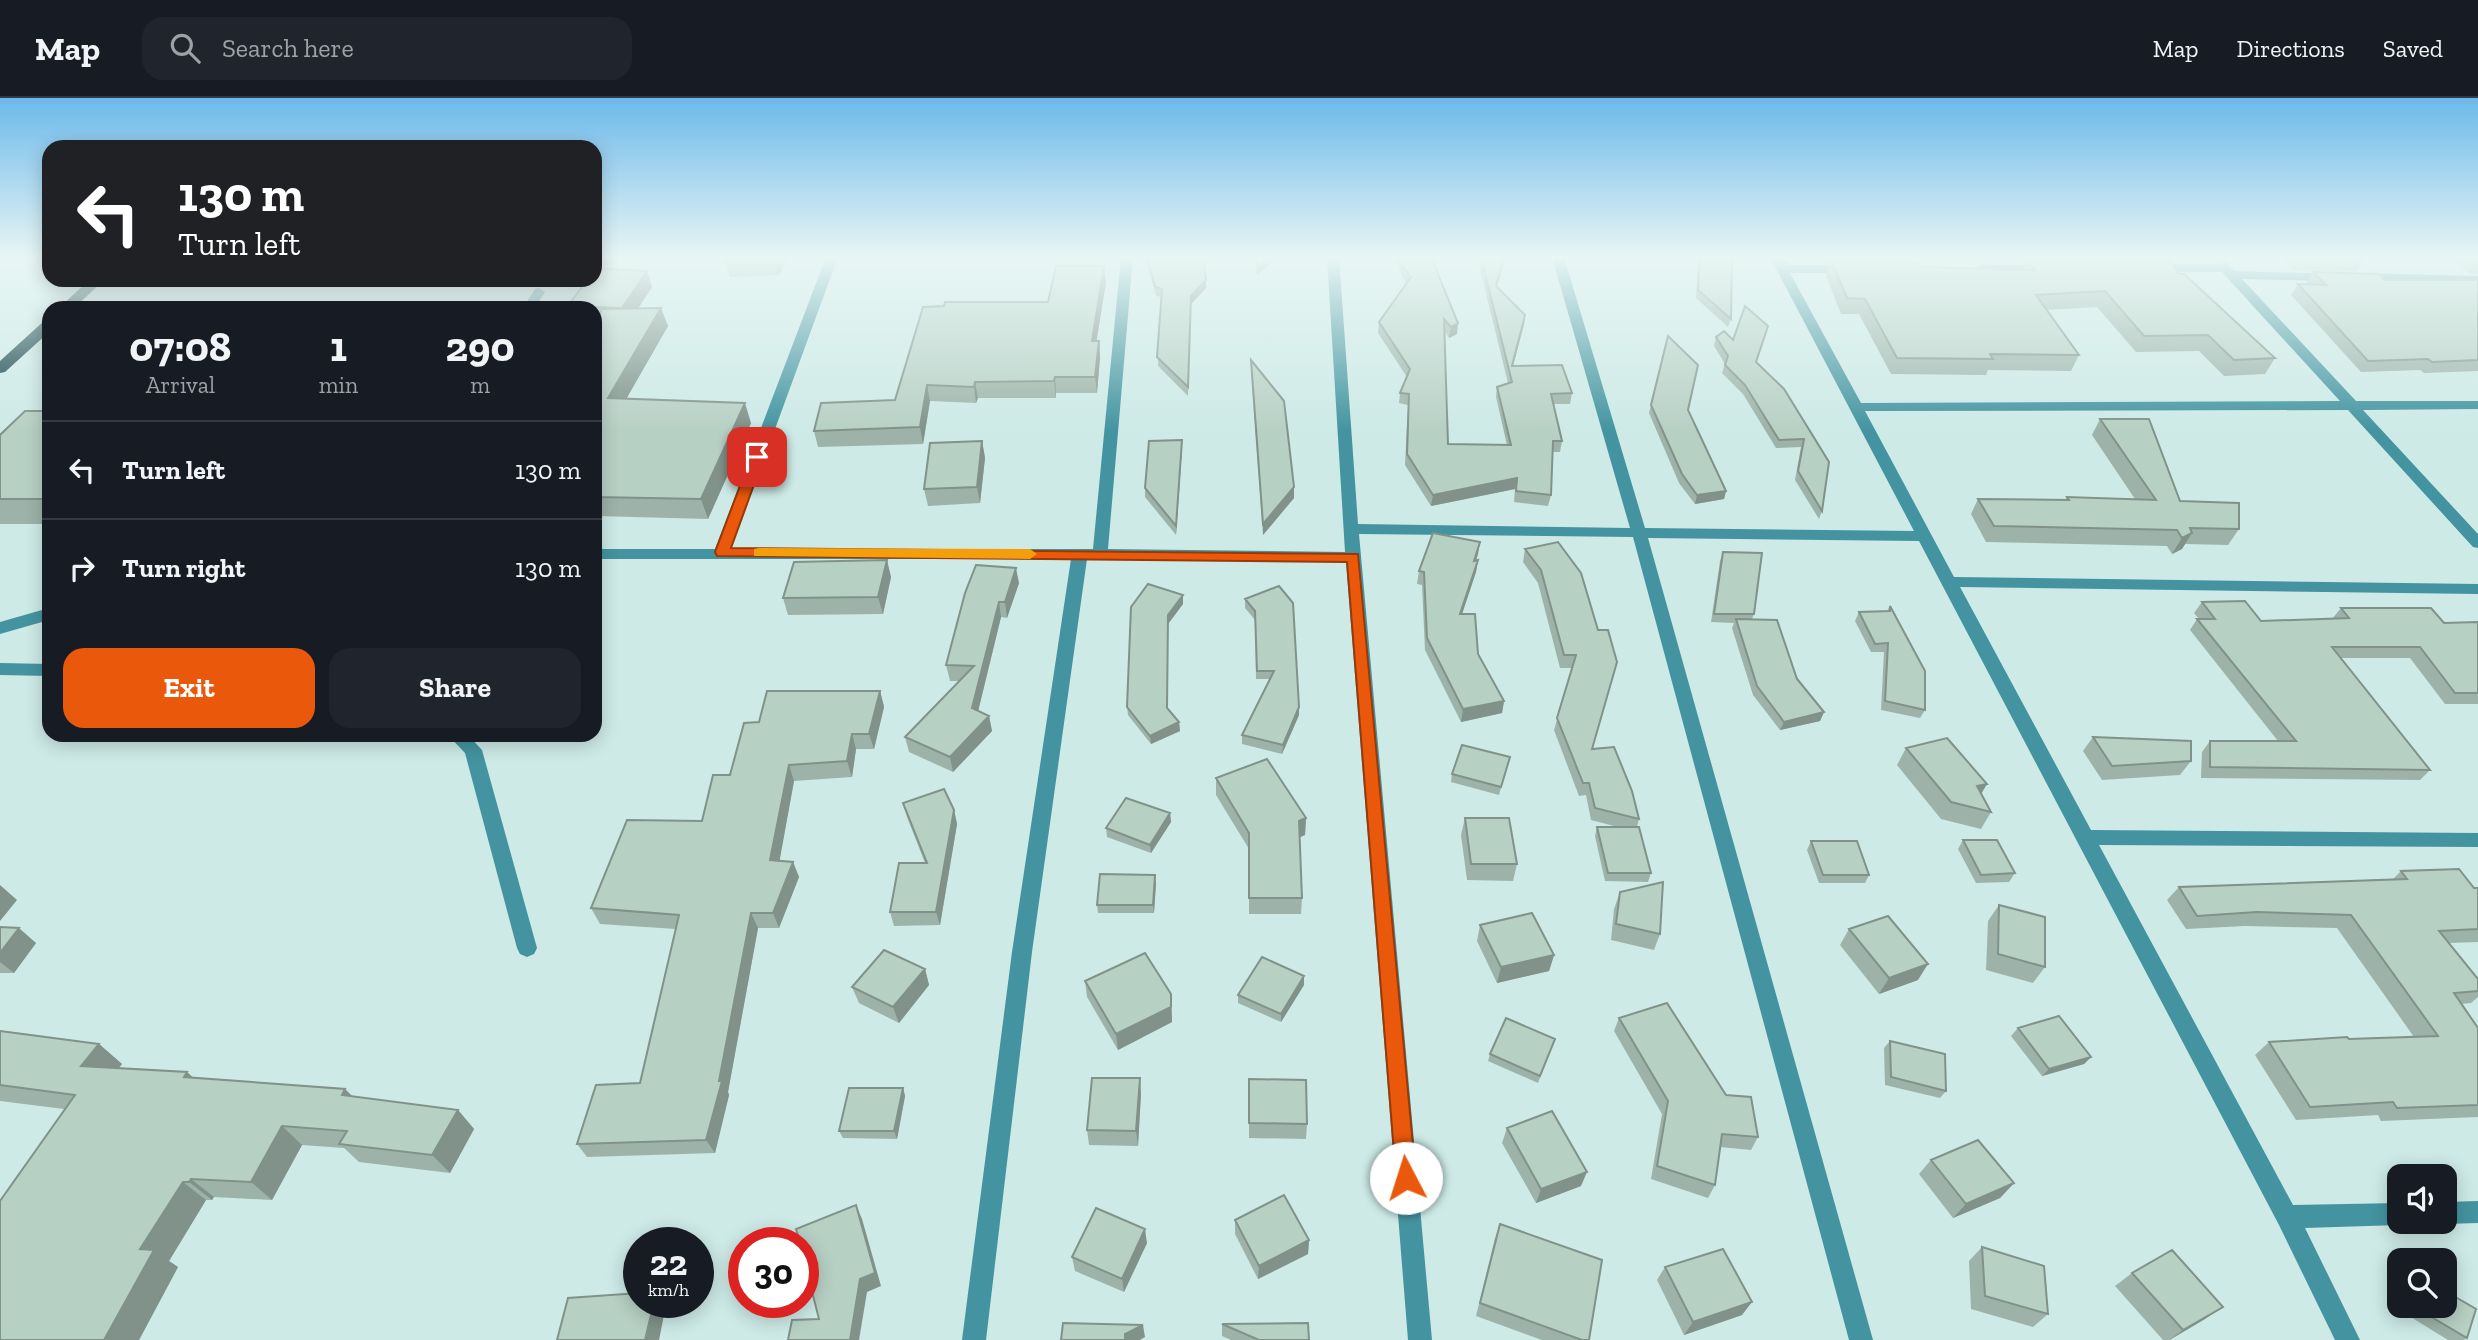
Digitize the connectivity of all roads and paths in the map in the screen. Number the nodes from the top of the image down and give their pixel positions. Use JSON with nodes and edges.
{"nodes":[{"id":1,"x":810,"y":315,"type":"edge"},
{"id":2,"x":1121,"y":315,"type":"edge"},
{"id":3,"x":1337,"y":315,"type":"edge"},
{"id":4,"x":1575,"y":315,"type":"edge"},
{"id":5,"x":1807,"y":315,"type":"edge"},
{"id":6,"x":2269,"y":315,"type":"edge"},
{"id":7,"x":42,"y":330,"type":"edge"},
{"id":8,"x":0,"y":369,"type":"edge"},
{"id":9,"x":2478,"y":405,"type":"edge"},
{"id":10,"x":2353,"y":406,"type":"junction"},
{"id":11,"x":1856,"y":407,"type":"junction"},
{"id":12,"x":1351,"y":529,"type":"junction"},
{"id":13,"x":1639,"y":533,"type":"junction"},
{"id":14,"x":1923,"y":536,"type":"junction"},
{"id":15,"x":2478,"y":543,"type":"edge"},
{"id":16,"x":722,"y":552,"type":"junction"},
{"id":17,"x":602,"y":554,"type":"edge"},
{"id":18,"x":1080,"y":554,"type":"junction"},
{"id":19,"x":1100,"y":554,"type":"junction"},
{"id":20,"x":1353,"y":558,"type":"junction"},
{"id":21,"x":1947,"y":582,"type":"junction"},
{"id":22,"x":2478,"y":589,"type":"edge"},
{"id":23,"x":42,"y":616,"type":"edge"},
{"id":24,"x":0,"y":628,"type":"edge"},
{"id":25,"x":0,"y":669,"type":"edge"},
{"id":26,"x":42,"y":670,"type":"edge"},
{"id":27,"x":464,"y":742,"type":"edge"},
{"id":28,"x":2083,"y":837,"type":"junction"},
{"id":29,"x":2478,"y":840,"type":"edge"},
{"id":30,"x":527,"y":948,"type":"dead end"},
{"id":31,"x":2478,"y":1212,"type":"edge"},
{"id":32,"x":2457,"y":1213,"type":"edge"},
{"id":33,"x":2387,"y":1214,"type":"edge"},
{"id":34,"x":2287,"y":1217,"type":"junction"},
{"id":35,"x":974,"y":1340,"type":"edge"},
{"id":36,"x":1420,"y":1340,"type":"edge"},
{"id":37,"x":1861,"y":1340,"type":"edge"},
{"id":38,"x":2348,"y":1340,"type":"edge"}],
"edges":[{"from":1,"to":16,"type":"street"},
{"from":2,"to":19,"type":"street"},
{"from":3,"to":12,"type":"street"},
{"from":4,"to":13,"type":"street"},
{"from":5,"to":11,"type":"street"},
{"from":6,"to":10,"type":"street"},
{"from":7,"to":8,"type":"highway"},
{"from":9,"to":10,"type":"street"},
{"from":10,"to":11,"type":"street"},
{"from":10,"to":15,"type":"street"},
{"from":11,"to":14,"type":"street"},
{"from":12,"to":13,"type":"street"},
{"from":12,"to":20,"type":"street"},
{"from":13,"to":14,"type":"street"},
{"from":13,"to":37,"type":"street"},
{"from":14,"to":21,"type":"street"},
{"from":16,"to":17,"type":"street"},
{"from":16,"to":18,"type":"street"},
{"from":18,"to":19,"type":"street"},
{"from":18,"to":35,"type":"street"},
{"from":19,"to":20,"type":"street"},
{"from":20,"to":36,"type":"street"},
{"from":21,"to":22,"type":"street"},
{"from":21,"to":28,"type":"street"},
{"from":23,"to":24,"type":"street"},
{"from":25,"to":26,"type":"street"},
{"from":27,"to":30,"type":"street"},
{"from":28,"to":29,"type":"street"},
{"from":28,"to":34,"type":"street"},
{"from":31,"to":32,"type":"street"},
{"from":33,"to":34,"type":"street"},
{"from":34,"to":38,"type":"street"}]}
